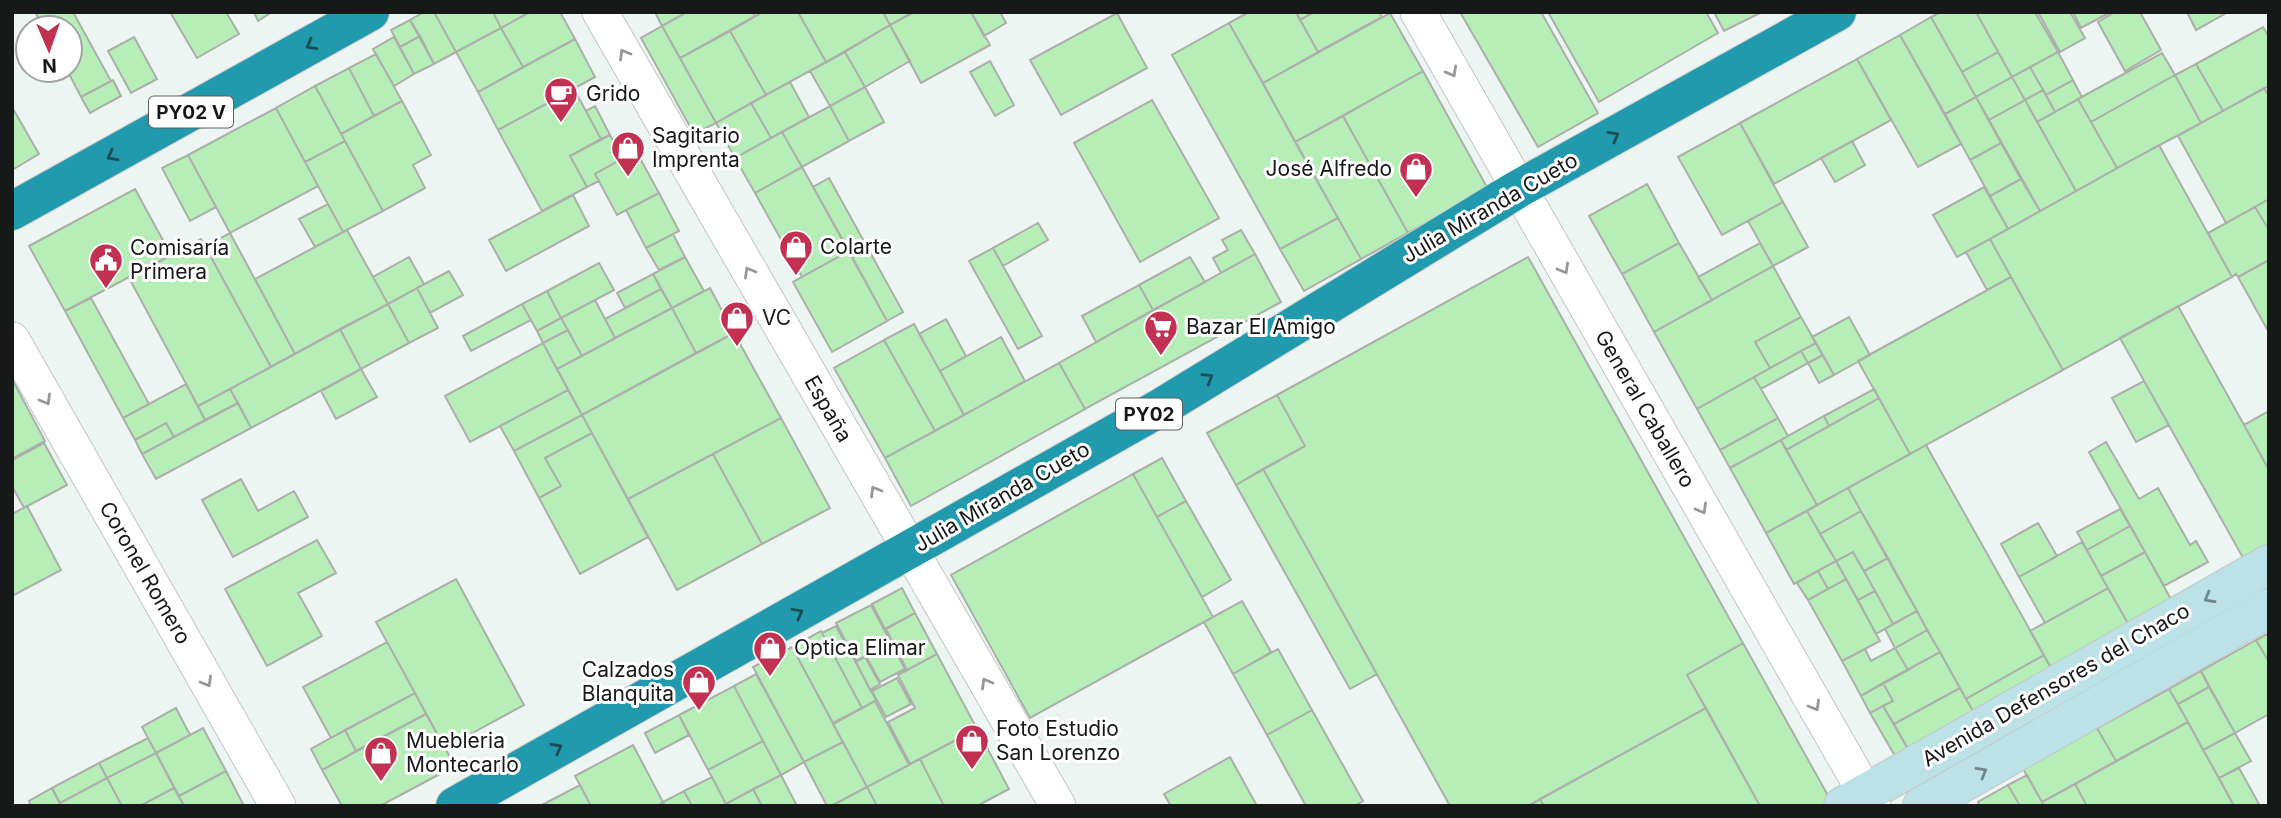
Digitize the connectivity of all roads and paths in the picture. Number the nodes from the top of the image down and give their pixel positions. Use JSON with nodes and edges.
{"nodes":[{"id":1,"x":370,"y":12,"type":"edge"},
{"id":2,"x":600,"y":12,"type":"edge"},
{"id":3,"x":1418,"y":12,"type":"edge"},
{"id":4,"x":1837,"y":12,"type":"edge"},
{"id":5,"x":1518,"y":189,"type":"junction"},
{"id":6,"x":12,"y":211,"type":"edge"},
{"id":7,"x":12,"y":340,"type":"edge"},
{"id":8,"x":909,"y":550,"type":"junction"},
{"id":9,"x":2269,"y":564,"type":"edge"},
{"id":10,"x":2269,"y":608,"type":"edge"},
{"id":11,"x":1860,"y":801,"type":"edge"},
{"id":12,"x":278,"y":806,"type":"edge"},
{"id":13,"x":455,"y":806,"type":"edge"},
{"id":14,"x":1058,"y":806,"type":"edge"},
{"id":15,"x":1922,"y":806,"type":"edge"}],
"edges":[{"from":1,"to":6,"type":"highway","number":"PY02 V","one_way":true},
{"from":8,"to":2,"type":"street","name":"España","one_way":true},
{"from":3,"to":5,"type":"street","name":"General Caballero","one_way":true},
{"from":5,"to":4,"type":"highway","name":"Julia Miranda Cueto","number":"PY02","one_way":true},
{"from":8,"to":5,"type":"highway","name":"Julia Miranda Cueto","number":"PY02","one_way":true},
{"from":5,"to":11,"type":"street","name":"General Caballero","one_way":true},
{"from":7,"to":12,"type":"street","name":"Coronel Romero","one_way":true},
{"from":13,"to":8,"type":"highway","name":"Julia Miranda Cueto","number":"PY02","one_way":true},
{"from":14,"to":8,"type":"street","name":"España","one_way":true},
{"from":9,"to":11,"type":"street","name":"Avenida Defensores del Chaco","one_way":true},
{"from":15,"to":10,"type":"street","name":"Avenida Defensores del Chaco","one_way":true}]}
